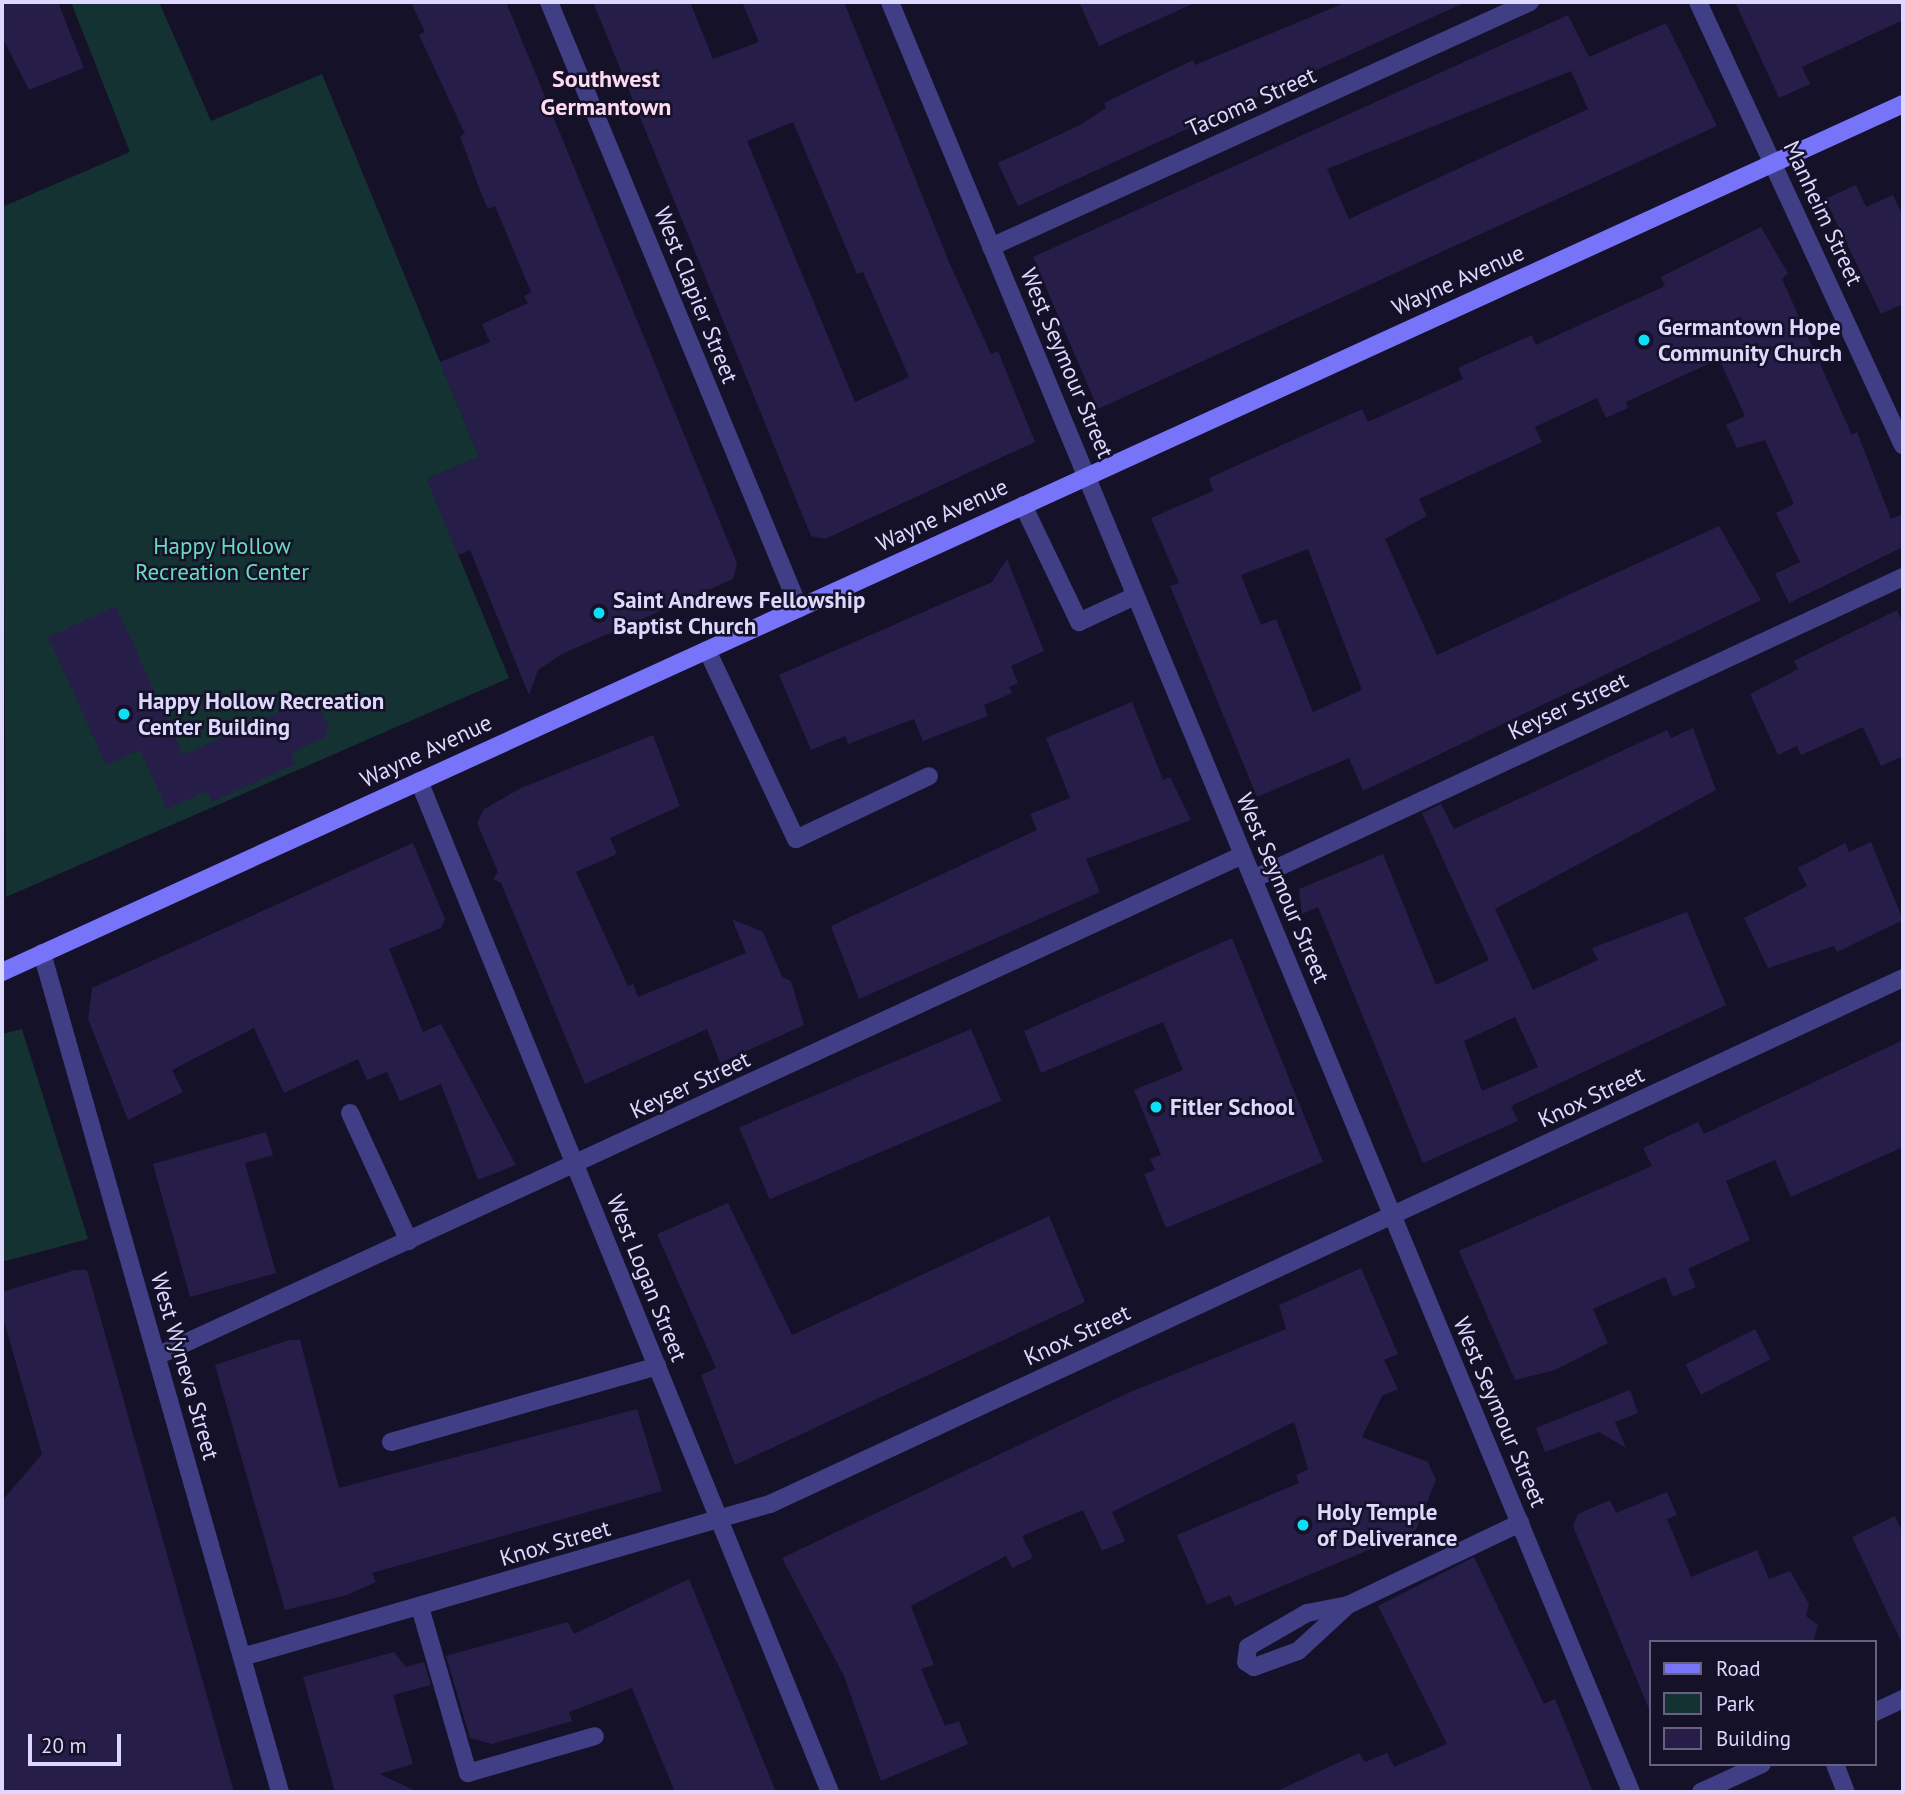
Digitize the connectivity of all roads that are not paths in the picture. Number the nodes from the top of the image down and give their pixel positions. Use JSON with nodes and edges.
{"nodes":[{"id":1,"x":549,"y":2,"type":"edge"},
{"id":2,"x":890,"y":2,"type":"edge"},
{"id":3,"x":1530,"y":2,"type":"edge"},
{"id":4,"x":1698,"y":2,"type":"edge"},
{"id":5,"x":1903,"y":104,"type":"edge"},
{"id":6,"x":1773,"y":164,"type":"junction"},
{"id":7,"x":992,"y":247,"type":"junction"},
{"id":8,"x":1903,"y":445,"type":"edge"},
{"id":9,"x":1088,"y":475,"type":"junction"},
{"id":10,"x":1023,"y":505,"type":"junction"},
{"id":11,"x":1903,"y":577,"type":"edge"},
{"id":12,"x":1135,"y":596,"type":"junction"},
{"id":13,"x":799,"y":607,"type":"junction"},
{"id":14,"x":707,"y":650,"type":"junction"},
{"id":15,"x":929,"y":776,"type":"dead end"},
{"id":16,"x":419,"y":782,"type":"junction"},
{"id":17,"x":1243,"y":855,"type":"junction"},
{"id":18,"x":1253,"y":879,"type":"junction"},
{"id":19,"x":42,"y":953,"type":"junction"},
{"id":20,"x":2,"y":971,"type":"edge"},
{"id":21,"x":1903,"y":978,"type":"edge"},
{"id":22,"x":351,"y":1113,"type":"dead end"},
{"id":23,"x":576,"y":1166,"type":"junction"},
{"id":24,"x":1392,"y":1216,"type":"junction"},
{"id":25,"x":409,"y":1241,"type":"junction"},
{"id":26,"x":157,"y":1356,"type":"junction"},
{"id":27,"x":657,"y":1366,"type":"junction"},
{"id":28,"x":391,"y":1442,"type":"dead end"},
{"id":29,"x":719,"y":1522,"type":"junction"},
{"id":30,"x":1520,"y":1523,"type":"junction"},
{"id":31,"x":1348,"y":1605,"type":"junction"},
{"id":32,"x":420,"y":1607,"type":"junction"},
{"id":33,"x":242,"y":1657,"type":"junction"},
{"id":34,"x":1903,"y":1699,"type":"edge"},
{"id":35,"x":1877,"y":1711,"type":"edge"},
{"id":36,"x":595,"y":1736,"type":"dead end"},
{"id":37,"x":1758,"y":1766,"type":"edge"},
{"id":38,"x":1836,"y":1766,"type":"edge"},
{"id":39,"x":280,"y":1792,"type":"edge"},
{"id":40,"x":830,"y":1792,"type":"edge"},
{"id":41,"x":1631,"y":1792,"type":"edge"},
{"id":42,"x":1701,"y":1792,"type":"edge"},
{"id":43,"x":1846,"y":1792,"type":"edge"}],
"edges":[{"from":1,"to":13,"type":"street","name":"West Clapier Street"},
{"from":2,"to":7,"type":"street","name":"West Seymour Street"},
{"from":3,"to":7,"type":"street","name":"Tacoma Street"},
{"from":4,"to":6,"type":"street","name":"Manheim Street"},
{"from":5,"to":6,"type":"main road","name":"Wayne Avenue"},
{"from":6,"to":8,"type":"street","name":"Manheim Street"},
{"from":6,"to":9,"type":"main road","name":"Wayne Avenue"},
{"from":7,"to":9,"type":"street","name":"West Seymour Street"},
{"from":9,"to":10,"type":"main road","name":"Wayne Avenue"},
{"from":9,"to":12,"type":"street","name":"West Seymour Street"},
{"from":10,"to":12,"type":"street"},
{"from":10,"to":13,"type":"main road","name":"Wayne Avenue"},
{"from":11,"to":18,"type":"street","name":"Keyser Street"},
{"from":12,"to":17,"type":"street","name":"West Seymour Street"},
{"from":13,"to":14,"type":"main road","name":"Wayne Avenue"},
{"from":14,"to":15,"type":"street"},
{"from":14,"to":16,"type":"main road","name":"Wayne Avenue"},
{"from":16,"to":19,"type":"main road","name":"Wayne Avenue"},
{"from":16,"to":23,"type":"street","name":"West Logan Street"},
{"from":17,"to":18,"type":"street","name":"West Seymour Street"},
{"from":17,"to":23,"type":"street","name":"Keyser Street"},
{"from":18,"to":24,"type":"street","name":"West Seymour Street"},
{"from":19,"to":20,"type":"main road","name":"Wayne Avenue"},
{"from":19,"to":26,"type":"street","name":"West Wyneva Street"},
{"from":21,"to":24,"type":"street","name":"Knox Street"},
{"from":22,"to":25,"type":"street"},
{"from":23,"to":25,"type":"street","name":"Keyser Street"},
{"from":23,"to":27,"type":"street","name":"West Logan Street"},
{"from":24,"to":29,"type":"street","name":"Knox Street"},
{"from":24,"to":30,"type":"street","name":"West Seymour Street"},
{"from":25,"to":26,"type":"street","name":"Keyser Street"},
{"from":26,"to":33,"type":"street","name":"West Wyneva Street"},
{"from":27,"to":28,"type":"street"},
{"from":27,"to":29,"type":"street","name":"West Logan Street"},
{"from":29,"to":32,"type":"street","name":"Knox Street"},
{"from":29,"to":40,"type":"street","name":"West Logan Street"},
{"from":30,"to":31,"type":"street"},
{"from":30,"to":41,"type":"street","name":"West Seymour Street"},
{"from":31,"to":31,"type":"street"},
{"from":32,"to":33,"type":"street","name":"Knox Street"},
{"from":32,"to":36,"type":"street"},
{"from":33,"to":39,"type":"street","name":"West Wyneva Street"},
{"from":34,"to":35,"type":"street"},
{"from":37,"to":42,"type":"street"},
{"from":38,"to":43,"type":"street"}]}
